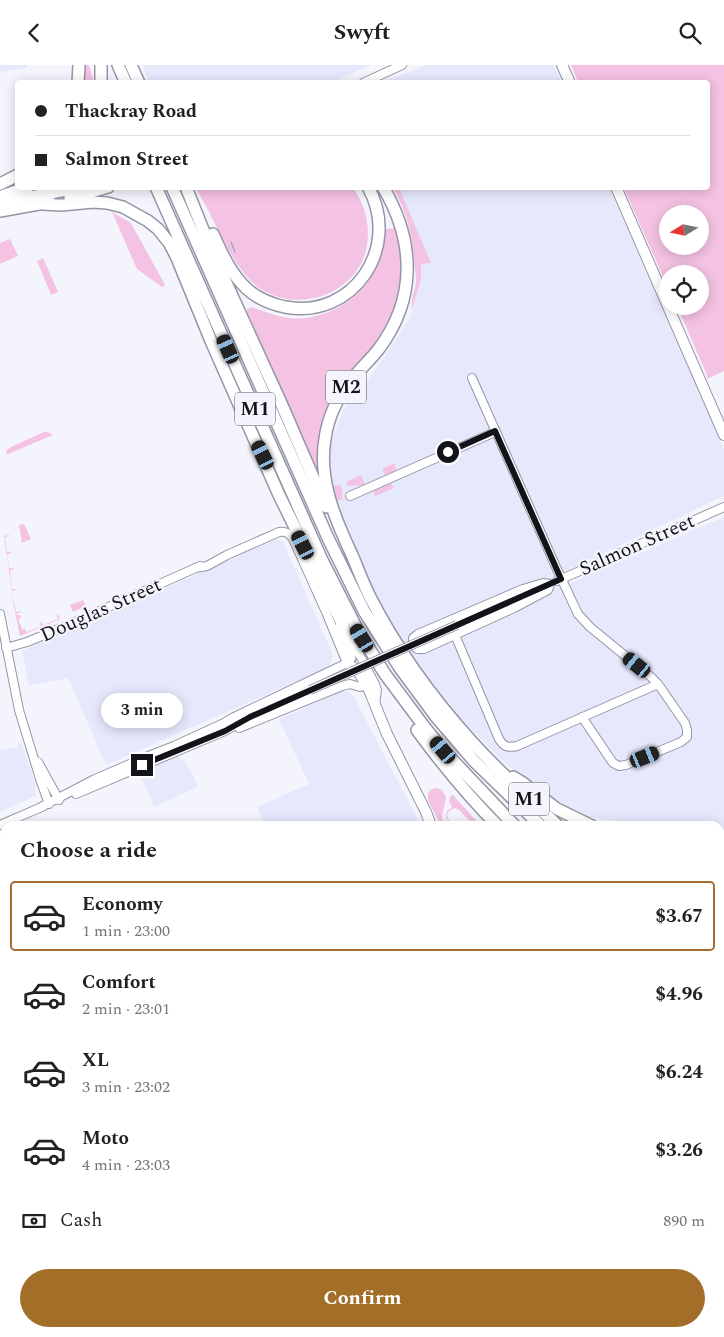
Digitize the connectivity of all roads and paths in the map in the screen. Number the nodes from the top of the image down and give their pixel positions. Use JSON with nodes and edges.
{"nodes":[{"id":1,"x":79,"y":65,"type":"edge"},
{"id":2,"x":100,"y":65,"type":"edge"},
{"id":3,"x":118,"y":65,"type":"edge"},
{"id":4,"x":131,"y":65,"type":"edge"},
{"id":5,"x":402,"y":65,"type":"edge"},
{"id":6,"x":562,"y":65,"type":"edge"},
{"id":7,"x":78,"y":80,"type":"edge"},
{"id":8,"x":101,"y":80,"type":"edge"},
{"id":9,"x":106,"y":80,"type":"edge"},
{"id":10,"x":125,"y":80,"type":"edge"},
{"id":11,"x":138,"y":80,"type":"edge"},
{"id":12,"x":369,"y":80,"type":"edge"},
{"id":13,"x":569,"y":80,"type":"edge"},
{"id":14,"x":15,"y":176,"type":"edge"},
{"id":15,"x":0,"y":184,"type":"edge"},
{"id":16,"x":21,"y":190,"type":"edge"},
{"id":17,"x":75,"y":190,"type":"edge"},
{"id":18,"x":97,"y":190,"type":"edge"},
{"id":19,"x":157,"y":190,"type":"edge"},
{"id":20,"x":173,"y":190,"type":"edge"},
{"id":21,"x":187,"y":190,"type":"edge"},
{"id":22,"x":191,"y":190,"type":"edge"},
{"id":23,"x":370,"y":190,"type":"edge"},
{"id":24,"x":385,"y":190,"type":"edge"},
{"id":25,"x":617,"y":190,"type":"edge"},
{"id":26,"x":0,"y":196,"type":"edge"},
{"id":27,"x":60,"y":200,"type":"junction"},
{"id":28,"x":0,"y":202,"type":"edge"},
{"id":29,"x":0,"y":211,"type":"edge"},
{"id":30,"x":472,"y":378,"type":"dead end"},
{"id":31,"x":248,"y":425,"type":"junction"},
{"id":32,"x":495,"y":431,"type":"junction"},
{"id":33,"x":724,"y":435,"type":"edge"},
{"id":34,"x":350,"y":495,"type":"dead end"},
{"id":35,"x":724,"y":507,"type":"edge"},
{"id":36,"x":561,"y":579,"type":"junction"},
{"id":37,"x":550,"y":584,"type":"junction"},
{"id":38,"x":370,"y":596,"type":"junction"},
{"id":39,"x":326,"y":612,"type":"junction"},
{"id":40,"x":0,"y":614,"type":"edge"},
{"id":41,"x":357,"y":629,"type":"junction"},
{"id":42,"x":455,"y":635,"type":"junction"},
{"id":43,"x":349,"y":643,"type":"junction"},
{"id":44,"x":6,"y":648,"type":"junction"},
{"id":45,"x":347,"y":663,"type":"junction"},
{"id":46,"x":328,"y":672,"type":"junction"},
{"id":47,"x":385,"y":674,"type":"junction"},
{"id":48,"x":658,"y":684,"type":"junction"},
{"id":49,"x":360,"y":687,"type":"junction"},
{"id":50,"x":337,"y":688,"type":"junction"},
{"id":51,"x":376,"y":706,"type":"junction"},
{"id":52,"x":582,"y":717,"type":"junction"},
{"id":53,"x":225,"y":727,"type":"junction"},
{"id":54,"x":386,"y":734,"type":"junction"},
{"id":55,"x":30,"y":747,"type":"junction"},
{"id":56,"x":500,"y":771,"type":"junction"},
{"id":57,"x":59,"y":799,"type":"junction"},
{"id":58,"x":49,"y":804,"type":"junction"},
{"id":59,"x":426,"y":812,"type":"junction"},
{"id":60,"x":486,"y":815,"type":"junction"},
{"id":61,"x":9,"y":821,"type":"edge"},
{"id":62,"x":429,"y":821,"type":"edge"},
{"id":63,"x":433,"y":821,"type":"edge"},
{"id":64,"x":490,"y":821,"type":"edge"},
{"id":65,"x":493,"y":821,"type":"edge"},
{"id":66,"x":511,"y":821,"type":"edge"},
{"id":67,"x":536,"y":821,"type":"edge"},
{"id":68,"x":553,"y":821,"type":"edge"},
{"id":69,"x":582,"y":821,"type":"edge"}],
"edges":[{"from":1,"to":7,"type":"highway"},
{"from":2,"to":8,"type":"highway","bridge":true},
{"from":2,"to":9,"type":"highway"},
{"from":3,"to":10,"type":"highway"},
{"from":4,"to":11,"type":"highway"},
{"from":5,"to":12,"type":"street"},
{"from":6,"to":13,"type":"main road"},
{"from":14,"to":15,"type":"highway"},
{"from":16,"to":26,"type":"highway"},
{"from":17,"to":27,"type":"highway"},
{"from":18,"to":27,"type":"highway"},
{"from":19,"to":41,"type":"highway","number":"M1"},
{"from":20,"to":67,"type":"highway","number":"M1"},
{"from":21,"to":38,"type":"highway","number":"M1"},
{"from":22,"to":23,"type":"highway"},
{"from":24,"to":38,"type":"highway","number":"M2"},
{"from":25,"to":33,"type":"main road"},
{"from":27,"to":28,"type":"highway"},
{"from":27,"to":29,"type":"highway"},
{"from":27,"to":31,"type":"highway"},
{"from":30,"to":32,"type":"street"},
{"from":31,"to":41,"type":"highway"},
{"from":31,"to":43,"type":"highway"},
{"from":32,"to":34,"type":"street"},
{"from":32,"to":36,"type":"street"},
{"from":35,"to":36,"type":"street","name":"Salmon Street"},
{"from":36,"to":37,"type":"street","name":"Salmon Street"},
{"from":36,"to":48,"type":"street"},
{"from":37,"to":42,"type":"street","name":"Salmon Street"},
{"from":37,"to":42,"type":"street","name":"Salmon Street"},
{"from":37,"to":53,"type":"street","name":"Salmon Street","bridge":true},
{"from":38,"to":56,"type":"highway","number":"M1"},
{"from":39,"to":43,"type":"street"},
{"from":39,"to":44,"type":"street","name":"Douglas Street"},
{"from":39,"to":45,"type":"street"},
{"from":40,"to":44,"type":"street"},
{"from":41,"to":47,"type":"highway","number":"M1"},
{"from":42,"to":52,"type":"street"},
{"from":43,"to":45,"type":"highway"},
{"from":43,"to":51,"type":"street"},
{"from":44,"to":55,"type":"street"},
{"from":45,"to":46,"type":"street","name":"Salmon Street"},
{"from":45,"to":49,"type":"main road"},
{"from":45,"to":51,"type":"main road"},
{"from":46,"to":50,"type":"street"},
{"from":46,"to":53,"type":"street","name":"Salmon Street"},
{"from":47,"to":60,"type":"highway"},
{"from":47,"to":66,"type":"highway","number":"M1"},
{"from":48,"to":52,"type":"street"},
{"from":48,"to":52,"type":"street"},
{"from":49,"to":50,"type":"street","name":"Salmon Street"},
{"from":49,"to":54,"type":"main road"},
{"from":50,"to":53,"type":"street","name":"Salmon Street"},
{"from":51,"to":54,"type":"main road"},
{"from":53,"to":57,"type":"street","name":"Salmon Street"},
{"from":54,"to":59,"type":"main road"},
{"from":55,"to":57,"type":"street"},
{"from":55,"to":58,"type":"street"},
{"from":56,"to":68,"type":"highway","number":"M1"},
{"from":56,"to":69,"type":"highway"},
{"from":57,"to":58,"type":"street","name":"Salmon Street"},
{"from":58,"to":61,"type":"street","name":"Salmon Street"},
{"from":59,"to":62,"type":"main road"},
{"from":59,"to":63,"type":"main road"},
{"from":60,"to":64,"type":"highway"},
{"from":60,"to":65,"type":"highway"}]}
